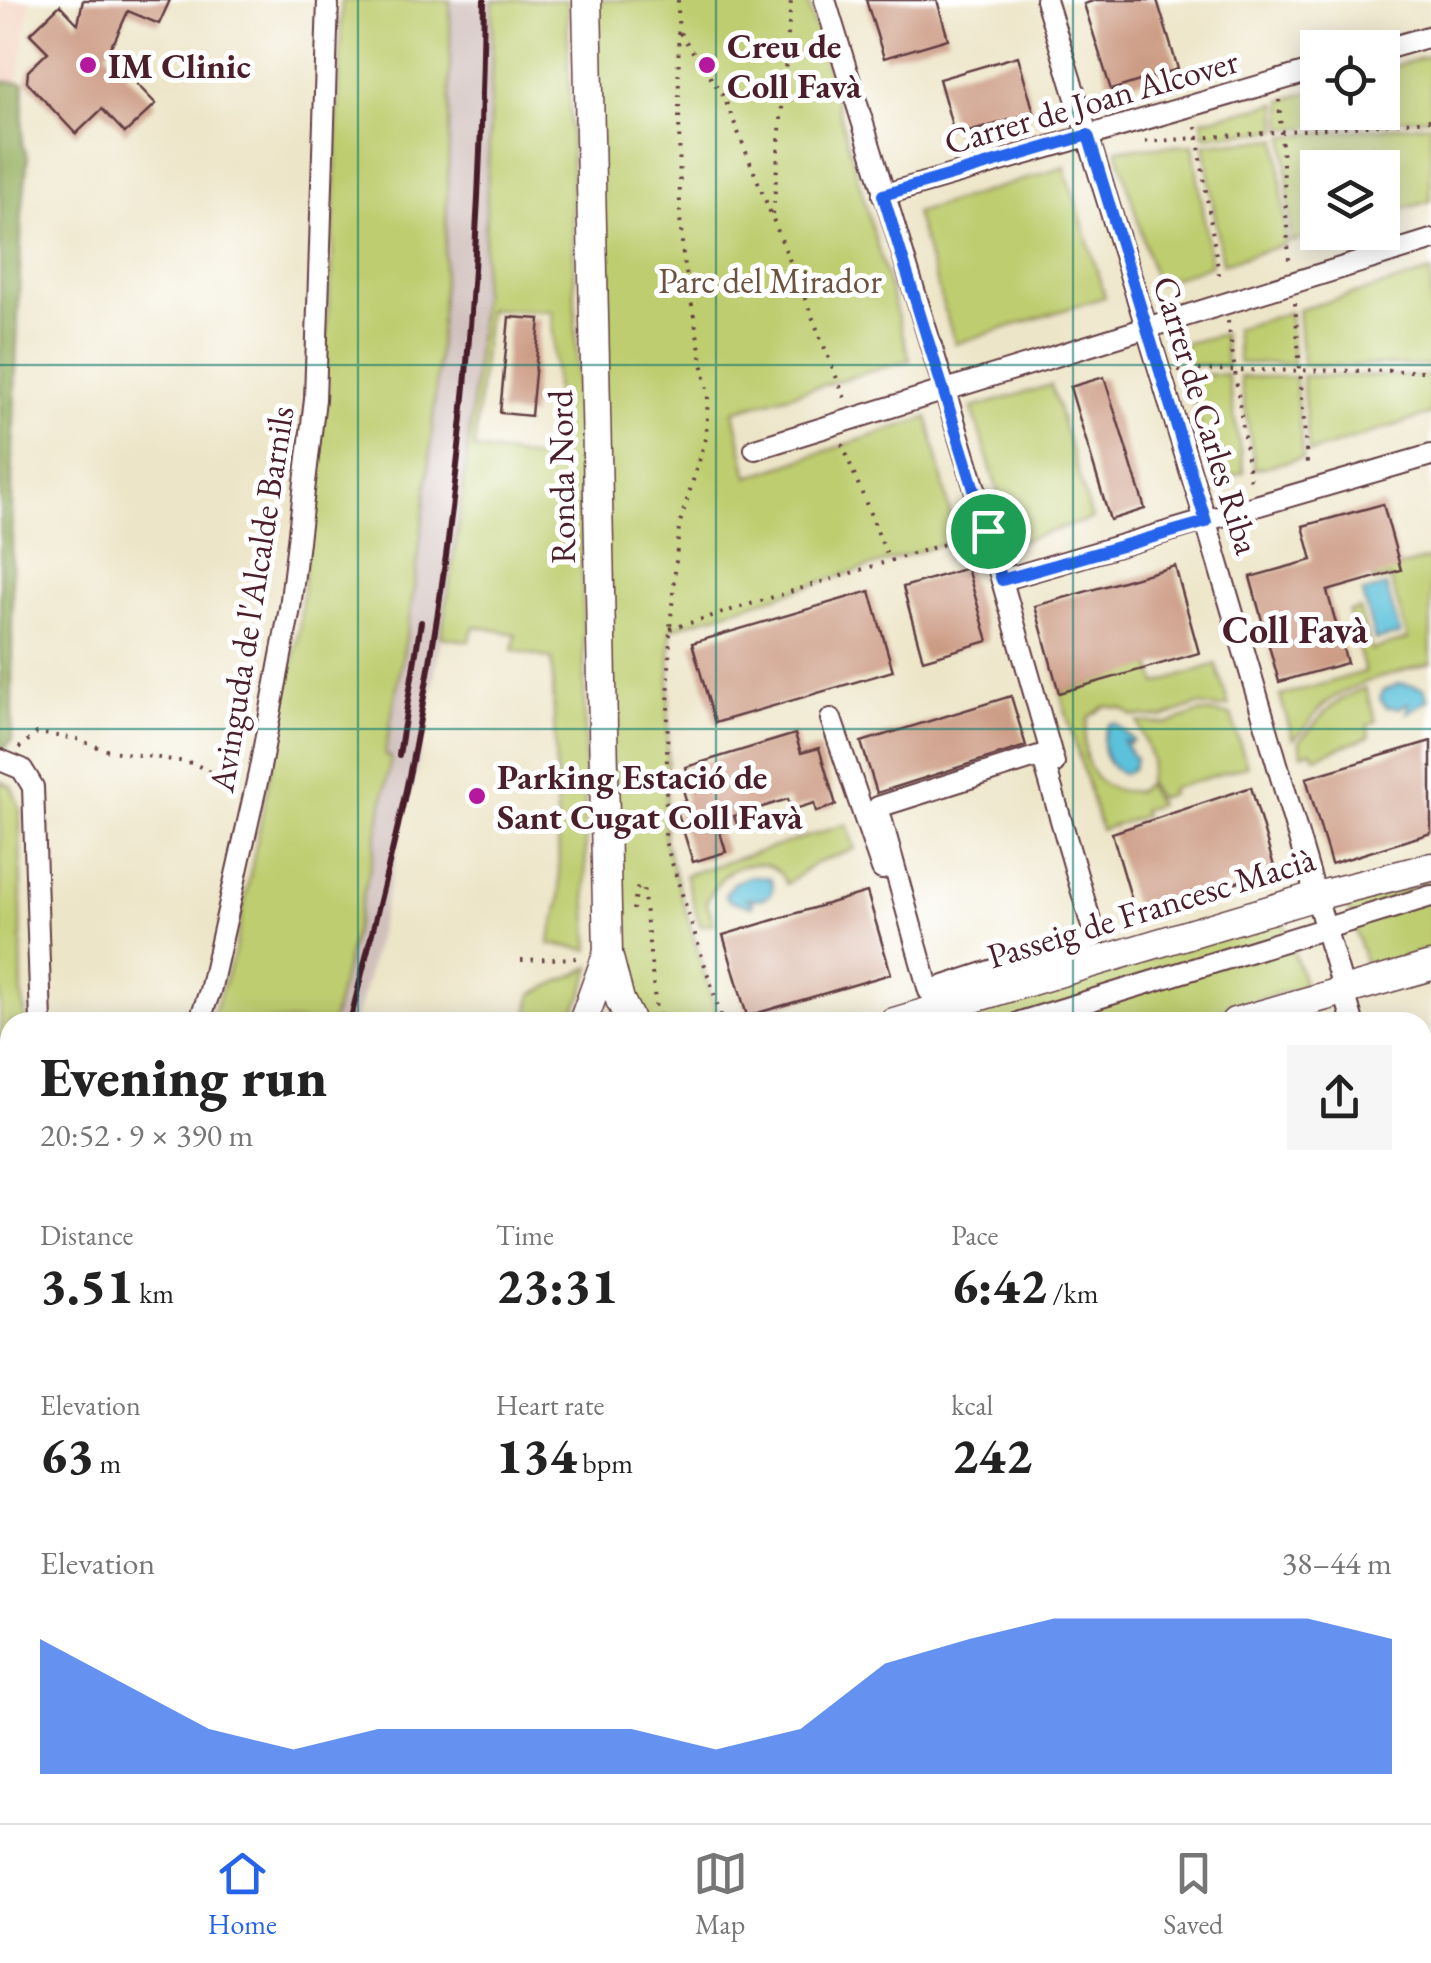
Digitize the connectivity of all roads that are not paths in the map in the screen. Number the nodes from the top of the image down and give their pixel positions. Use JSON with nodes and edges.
{"nodes":[{"id":1,"x":328,"y":0,"type":"edge"},
{"id":2,"x":587,"y":0,"type":"edge"},
{"id":3,"x":825,"y":0,"type":"edge"},
{"id":4,"x":1046,"y":0,"type":"edge"},
{"id":5,"x":1431,"y":36,"type":"edge"},
{"id":6,"x":1400,"y":45,"type":"edge"},
{"id":7,"x":1300,"y":74,"type":"edge"},
{"id":8,"x":1088,"y":135,"type":"junction"},
{"id":9,"x":883,"y":195,"type":"junction"},
{"id":10,"x":1431,"y":240,"type":"edge"},
{"id":11,"x":1144,"y":326,"type":"junction"},
{"id":12,"x":945,"y":391,"type":"junction"},
{"id":13,"x":755,"y":449,"type":"dead end"},
{"id":14,"x":1431,"y":455,"type":"edge"},
{"id":15,"x":1206,"y":522,"type":"junction"},
{"id":16,"x":1002,"y":580,"type":"junction"},
{"id":17,"x":831,"y":719,"type":"dead end"},
{"id":18,"x":1048,"y":759,"type":"junction"},
{"id":19,"x":2,"y":760,"type":"edge"},
{"id":20,"x":1431,"y":867,"type":"edge"},
{"id":21,"x":1316,"y":896,"type":"junction"},
{"id":22,"x":1431,"y":896,"type":"edge"},
{"id":23,"x":1324,"y":927,"type":"junction"},
{"id":24,"x":601,"y":955,"type":"junction"},
{"id":25,"x":1431,"y":966,"type":"edge"},
{"id":26,"x":1343,"y":990,"type":"junction"},
{"id":27,"x":41,"y":1012,"type":"edge"},
{"id":28,"x":203,"y":1012,"type":"edge"},
{"id":29,"x":587,"y":1012,"type":"edge"},
{"id":30,"x":626,"y":1012,"type":"edge"},
{"id":31,"x":930,"y":1012,"type":"edge"},
{"id":32,"x":948,"y":1012,"type":"edge"},
{"id":33,"x":1052,"y":1012,"type":"edge"},
{"id":34,"x":1269,"y":1012,"type":"edge"},
{"id":35,"x":1350,"y":1012,"type":"edge"}],
"edges":[{"from":1,"to":28,"type":"street","name":"Avinguda de l'Alcalde Barnils"},
{"from":2,"to":24,"type":"main road","name":"Ronda Nord"},
{"from":3,"to":9,"type":"street"},
{"from":4,"to":8,"type":"street","name":"Carrer de Carles Riba"},
{"from":5,"to":6,"type":"street"},
{"from":7,"to":8,"type":"street","name":"Carrer de Joan Alcover"},
{"from":8,"to":9,"type":"street","name":"Carrer de Joan Alcover"},
{"from":8,"to":11,"type":"street","name":"Carrer de Carles Riba"},
{"from":9,"to":12,"type":"street"},
{"from":10,"to":11,"type":"street"},
{"from":11,"to":12,"type":"street"},
{"from":11,"to":15,"type":"street","name":"Carrer de Carles Riba"},
{"from":12,"to":13,"type":"street"},
{"from":12,"to":16,"type":"street"},
{"from":14,"to":15,"type":"street"},
{"from":15,"to":16,"type":"street"},
{"from":15,"to":21,"type":"street","name":"Carrer de Carles Riba"},
{"from":16,"to":18,"type":"street"},
{"from":17,"to":31,"type":"street"},
{"from":18,"to":18,"type":"street"},
{"from":19,"to":27,"type":"street"},
{"from":20,"to":21,"type":"main road","name":"Passeig de Francesc Macià"},
{"from":21,"to":23,"type":"street","name":"Carrer de Carles Riba"},
{"from":21,"to":32,"type":"main road","name":"Passeig de Francesc Macià"},
{"from":22,"to":23,"type":"street","name":"Passeig de Francesc Macià"},
{"from":23,"to":26,"type":"street","name":"Carrer de Carles Riba"},
{"from":23,"to":33,"type":"street","name":"Passeig de Francesc Macià"},
{"from":24,"to":29,"type":"main road","name":"Ronda Nord"},
{"from":24,"to":30,"type":"main road","name":"Ronda Nord"},
{"from":25,"to":26,"type":"main road"},
{"from":26,"to":34,"type":"main road"},
{"from":26,"to":35,"type":"street","name":"Carrer de Carles Riba"}]}
